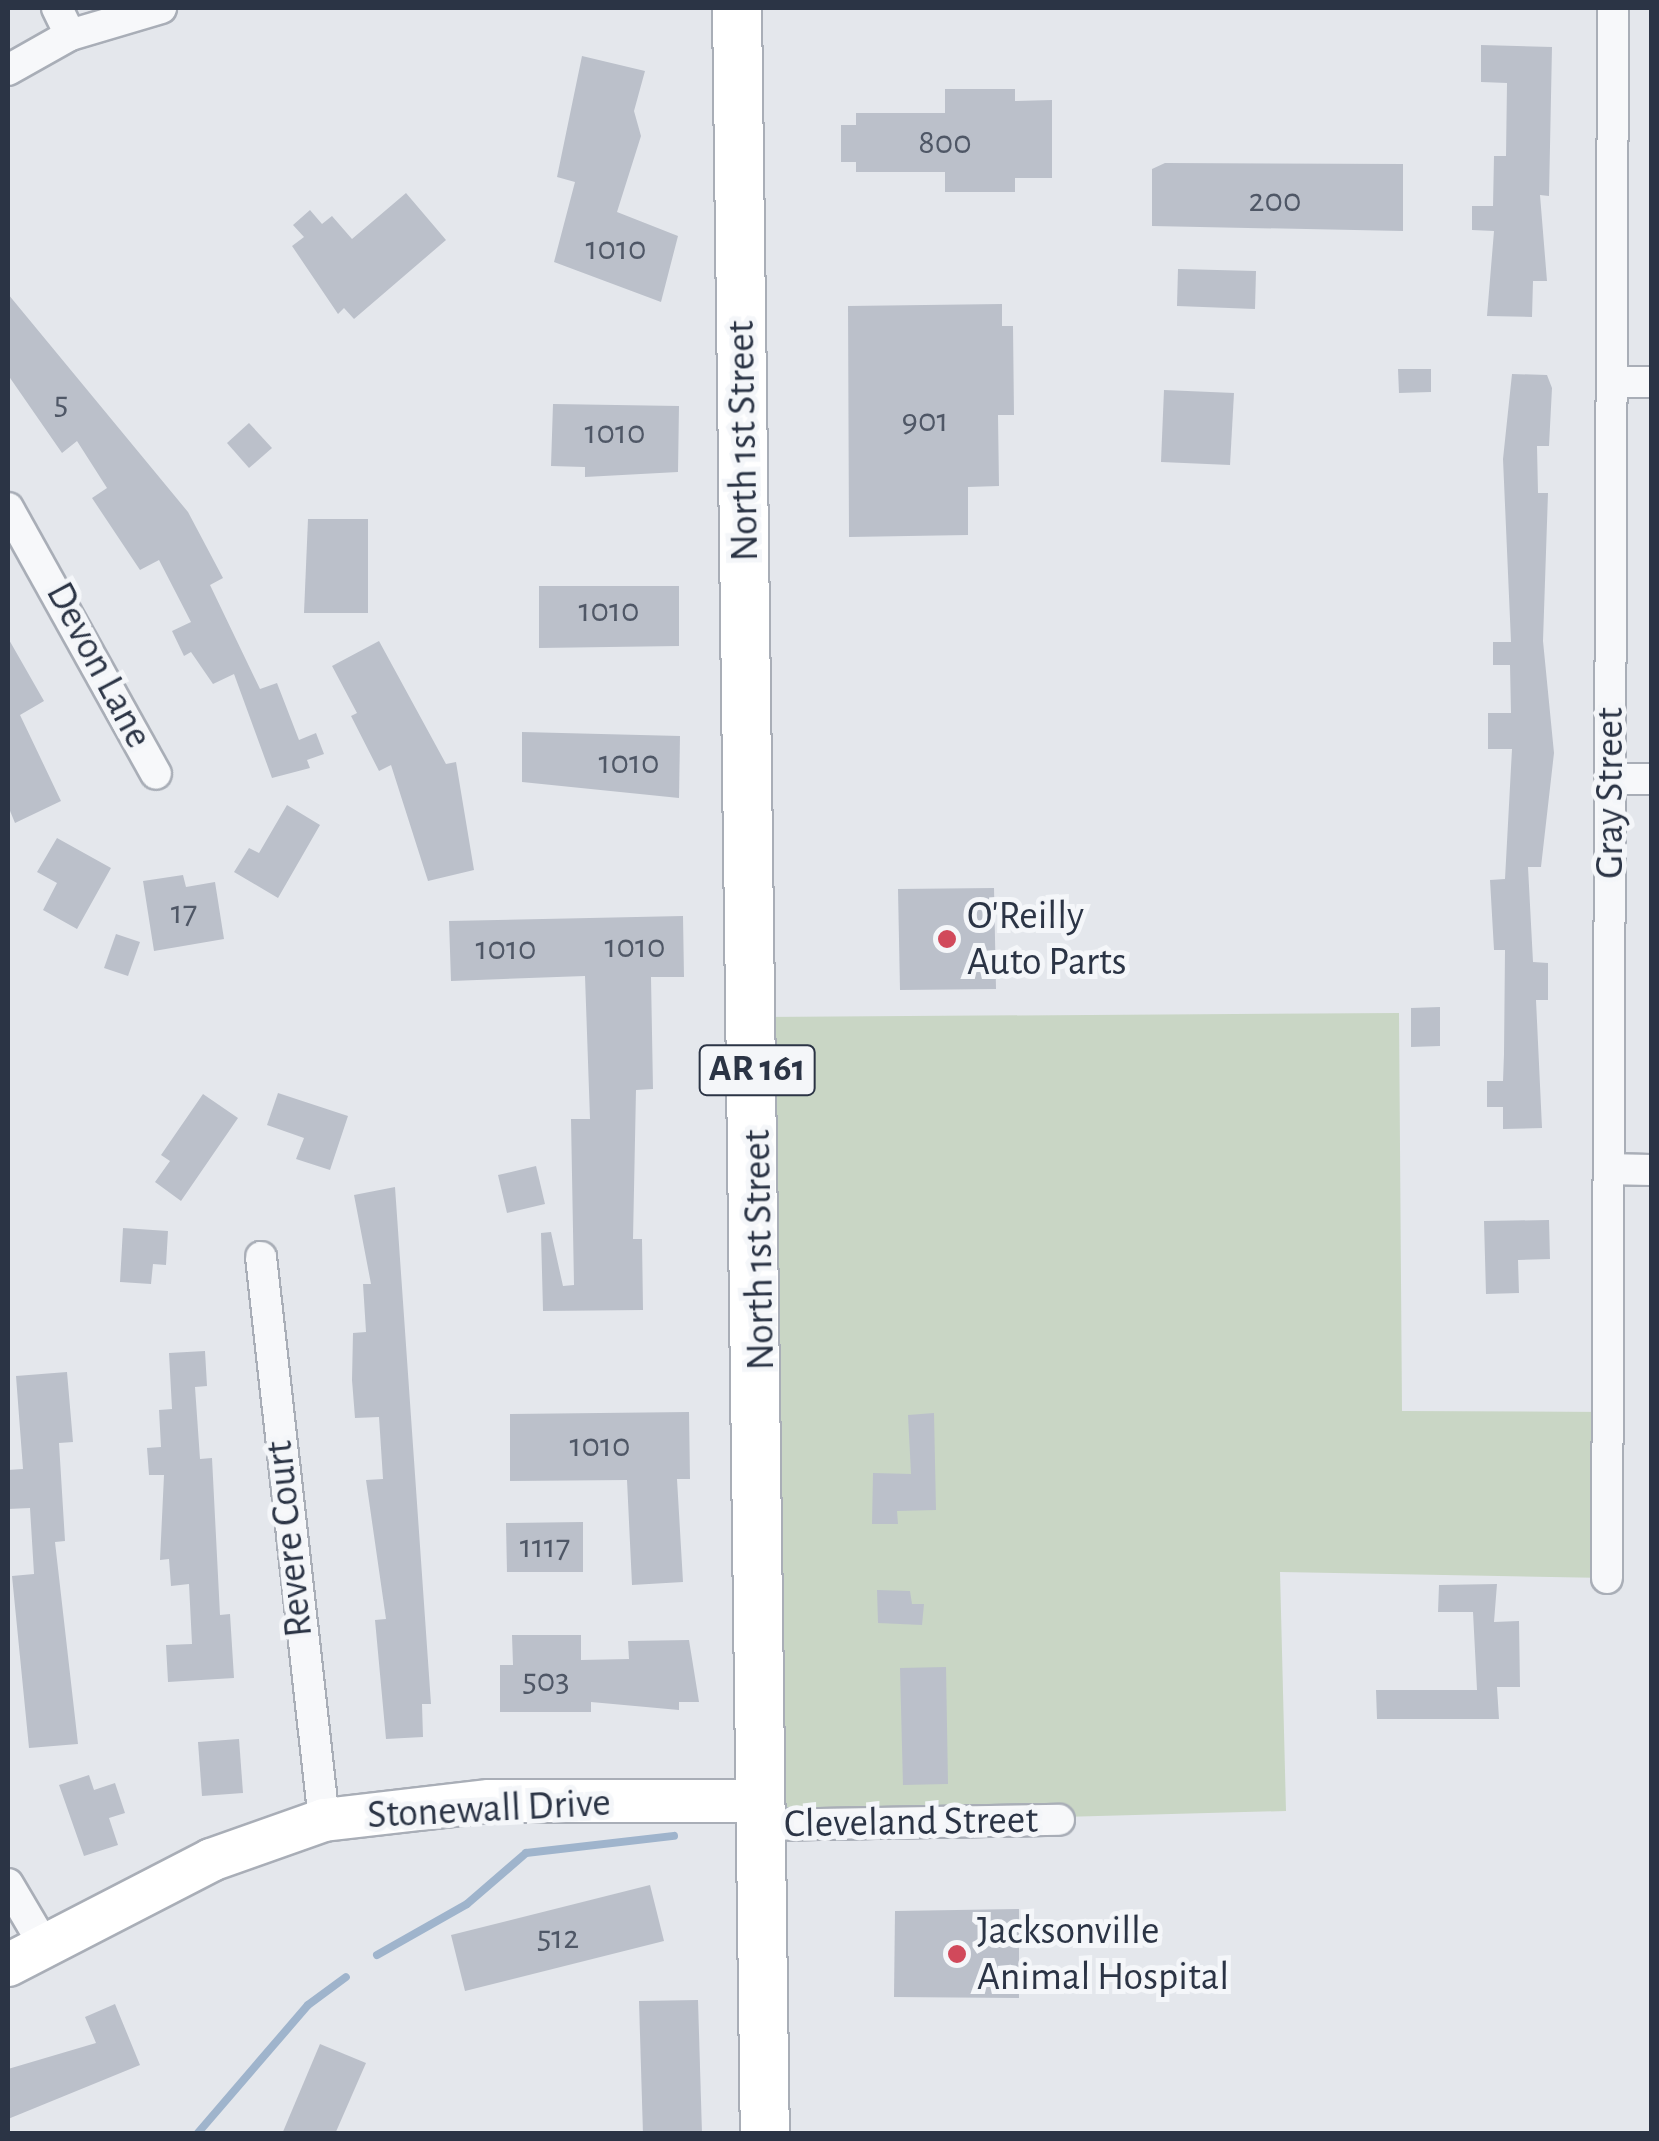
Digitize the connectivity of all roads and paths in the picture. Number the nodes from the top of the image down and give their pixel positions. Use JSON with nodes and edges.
{"nodes":[{"id":1,"x":57,"y":8,"type":"edge"},
{"id":2,"x":161,"y":8,"type":"edge"},
{"id":3,"x":737,"y":8,"type":"edge"},
{"id":4,"x":1612,"y":8,"type":"edge"},
{"id":5,"x":70,"y":36,"type":"junction"},
{"id":6,"x":8,"y":70,"type":"edge"},
{"id":7,"x":1614,"y":382,"type":"junction"},
{"id":8,"x":1652,"y":382,"type":"edge"},
{"id":9,"x":8,"y":508,"type":"edge"},
{"id":10,"x":156,"y":774,"type":"dead end"},
{"id":11,"x":1610,"y":779,"type":"junction"},
{"id":12,"x":1652,"y":779,"type":"edge"},
{"id":13,"x":1610,"y":1170,"type":"junction"},
{"id":14,"x":1652,"y":1170,"type":"edge"},
{"id":15,"x":261,"y":1258,"type":"dead end"},
{"id":16,"x":1608,"y":1578,"type":"dead end"},
{"id":17,"x":763,"y":1813,"type":"junction"},
{"id":18,"x":324,"y":1820,"type":"junction"},
{"id":19,"x":1059,"y":1820,"type":"dead end"},
{"id":20,"x":8,"y":1884,"type":"edge"},
{"id":21,"x":26,"y":1955,"type":"edge"},
{"id":22,"x":765,"y":2134,"type":"edge"}],
"edges":[{"from":1,"to":5,"type":"street"},
{"from":2,"to":5,"type":"street"},
{"from":3,"to":17,"type":"main road","name":"North 1st Street","number":"AR 161"},
{"from":4,"to":7,"type":"street","name":"Gray Street"},
{"from":5,"to":6,"type":"street"},
{"from":7,"to":8,"type":"street"},
{"from":7,"to":11,"type":"street","name":"Gray Street"},
{"from":9,"to":10,"type":"street","name":"Devon Lane"},
{"from":11,"to":12,"type":"street"},
{"from":11,"to":13,"type":"street","name":"Gray Street"},
{"from":13,"to":14,"type":"street"},
{"from":13,"to":16,"type":"street","name":"Gray Street"},
{"from":15,"to":18,"type":"street","name":"Revere Court"},
{"from":17,"to":18,"type":"street","name":"Stonewall Drive"},
{"from":17,"to":19,"type":"street","name":"Cleveland Street"},
{"from":17,"to":22,"type":"main road","name":"North 1st Street","number":"AR 161"},
{"from":18,"to":21,"type":"street","name":"Stonewall Drive"},
{"from":20,"to":21,"type":"street"}]}
